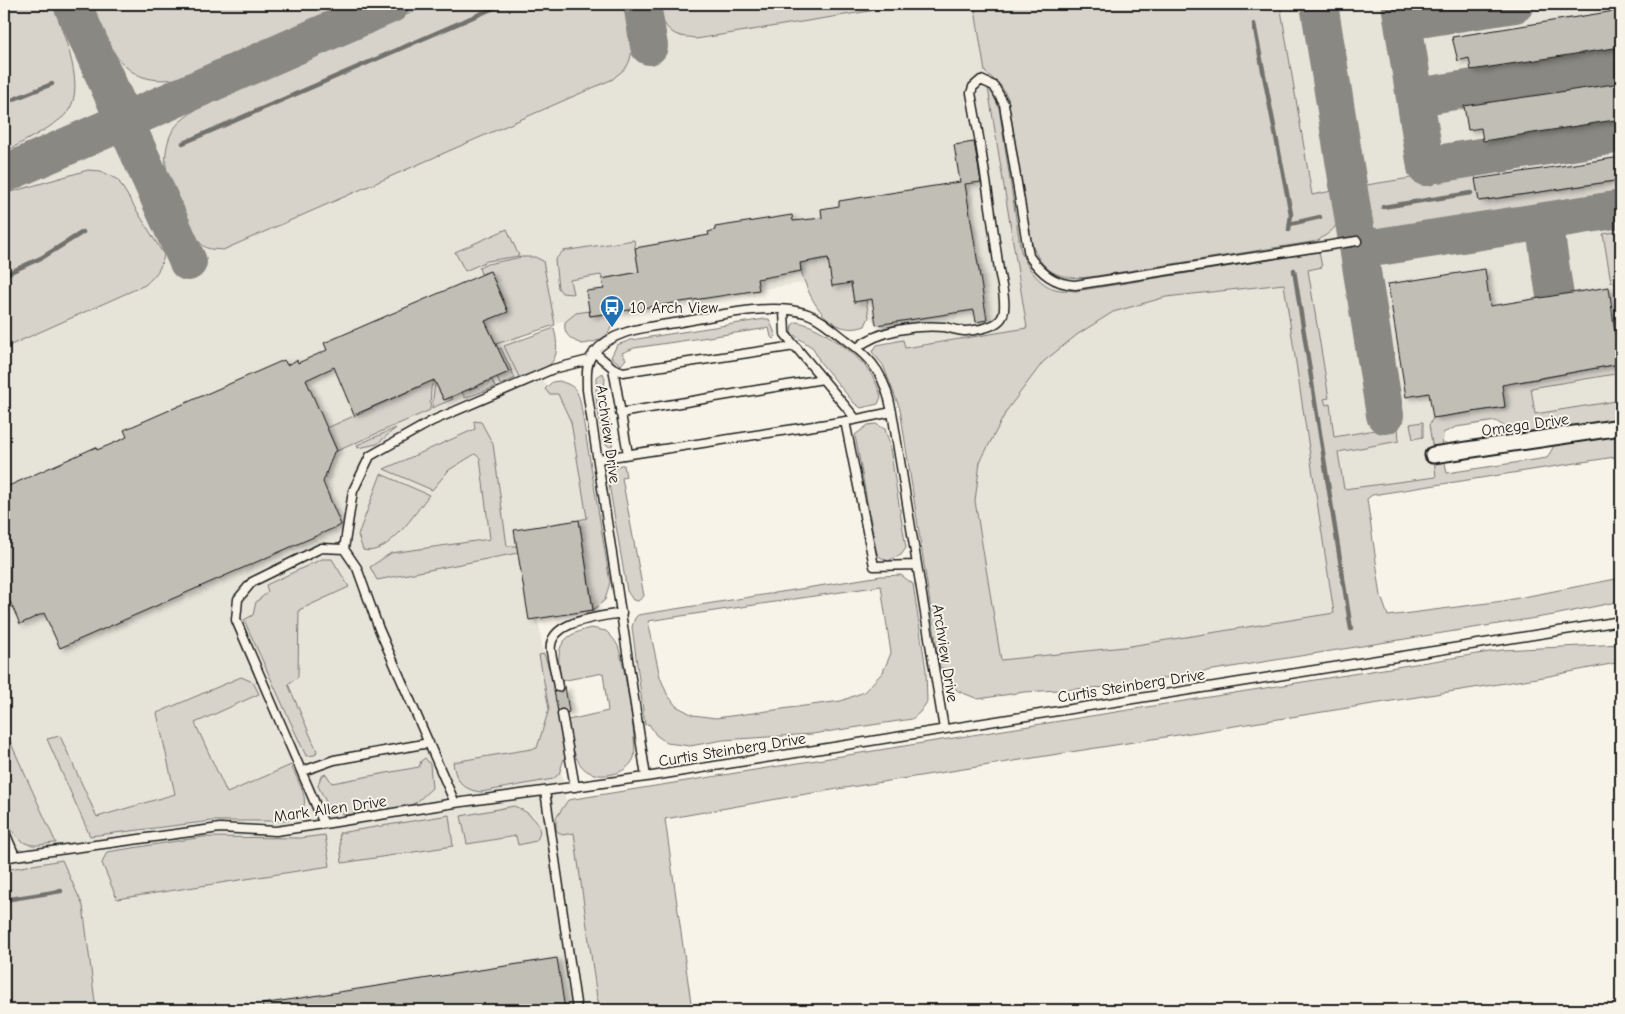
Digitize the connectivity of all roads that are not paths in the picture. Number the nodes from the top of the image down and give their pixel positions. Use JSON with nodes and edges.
{"nodes":[{"id":1,"x":1357,"y":241,"type":"dead end"},
{"id":2,"x":784,"y":310,"type":"junction"},
{"id":3,"x":794,"y":346,"type":"junction"},
{"id":4,"x":857,"y":348,"type":"junction"},
{"id":5,"x":594,"y":352,"type":"junction"},
{"id":6,"x":589,"y":360,"type":"junction"},
{"id":7,"x":612,"y":368,"type":"junction"},
{"id":8,"x":822,"y":378,"type":"junction"},
{"id":9,"x":892,"y":412,"type":"junction"},
{"id":10,"x":620,"y":413,"type":"junction"},
{"id":11,"x":856,"y":419,"type":"junction"},
{"id":12,"x":845,"y":421,"type":"junction"},
{"id":13,"x":1621,"y":427,"type":"edge"},
{"id":14,"x":628,"y":454,"type":"junction"},
{"id":15,"x":1433,"y":455,"type":"dead end"},
{"id":16,"x":598,"y":459,"type":"junction"},
{"id":17,"x":344,"y":549,"type":"junction"},
{"id":18,"x":917,"y":565,"type":"junction"},
{"id":19,"x":622,"y":613,"type":"junction"},
{"id":20,"x":1621,"y":621,"type":"edge"},
{"id":21,"x":558,"y":687,"type":"dead end"},
{"id":22,"x":562,"y":714,"type":"dead end"},
{"id":23,"x":944,"y":729,"type":"junction"},
{"id":24,"x":429,"y":743,"type":"junction"},
{"id":25,"x":302,"y":771,"type":"junction"},
{"id":26,"x":646,"y":777,"type":"junction"},
{"id":27,"x":575,"y":787,"type":"junction"},
{"id":28,"x":545,"y":791,"type":"junction"},
{"id":29,"x":455,"y":803,"type":"junction"},
{"id":30,"x":324,"y":824,"type":"junction"},
{"id":31,"x":4,"y":830,"type":"edge"},
{"id":32,"x":15,"y":856,"type":"junction"},
{"id":33,"x":4,"y":858,"type":"edge"},
{"id":34,"x":577,"y":1010,"type":"edge"}],
"edges":[{"from":1,"to":4,"type":"lane"},
{"from":2,"to":3,"type":"lane"},
{"from":2,"to":4,"type":"lane","name":"Archview Drive"},
{"from":2,"to":5,"type":"lane","name":"Archview Drive"},
{"from":3,"to":7,"type":"lane"},
{"from":3,"to":8,"type":"lane"},
{"from":4,"to":9,"type":"lane","name":"Archview Drive"},
{"from":5,"to":6,"type":"lane","name":"Archview Drive"},
{"from":5,"to":7,"type":"lane"},
{"from":6,"to":16,"type":"lane","name":"Archview Drive"},
{"from":6,"to":17,"type":"lane"},
{"from":7,"to":10,"type":"lane"},
{"from":8,"to":10,"type":"lane"},
{"from":8,"to":11,"type":"lane"},
{"from":9,"to":11,"type":"lane"},
{"from":9,"to":18,"type":"lane","name":"Archview Drive"},
{"from":10,"to":14,"type":"lane"},
{"from":11,"to":12,"type":"lane"},
{"from":12,"to":14,"type":"lane"},
{"from":12,"to":18,"type":"lane"},
{"from":13,"to":15,"type":"street","name":"Omega Drive"},
{"from":14,"to":16,"type":"lane"},
{"from":16,"to":19,"type":"lane","name":"Archview Drive"},
{"from":17,"to":24,"type":"lane"},
{"from":17,"to":25,"type":"lane"},
{"from":18,"to":23,"type":"lane","name":"Archview Drive"},
{"from":19,"to":21,"type":"lane"},
{"from":19,"to":26,"type":"lane","name":"Archview Drive"},
{"from":20,"to":23,"type":"lane","name":"Curtis Steinberg Drive"},
{"from":22,"to":27,"type":"lane"},
{"from":23,"to":26,"type":"lane","name":"Curtis Steinberg Drive"},
{"from":24,"to":25,"type":"lane"},
{"from":24,"to":29,"type":"lane"},
{"from":25,"to":30,"type":"lane"},
{"from":26,"to":27,"type":"lane","name":"Mark Allen Drive"},
{"from":27,"to":28,"type":"lane","name":"Mark Allen Drive"},
{"from":28,"to":29,"type":"lane","name":"Mark Allen Drive"},
{"from":28,"to":34,"type":"lane"},
{"from":29,"to":30,"type":"lane","name":"Mark Allen Drive"},
{"from":30,"to":32,"type":"lane","name":"Mark Allen Drive"},
{"from":31,"to":32,"type":"lane"},
{"from":32,"to":33,"type":"lane","name":"Mark Allen Drive"}]}
